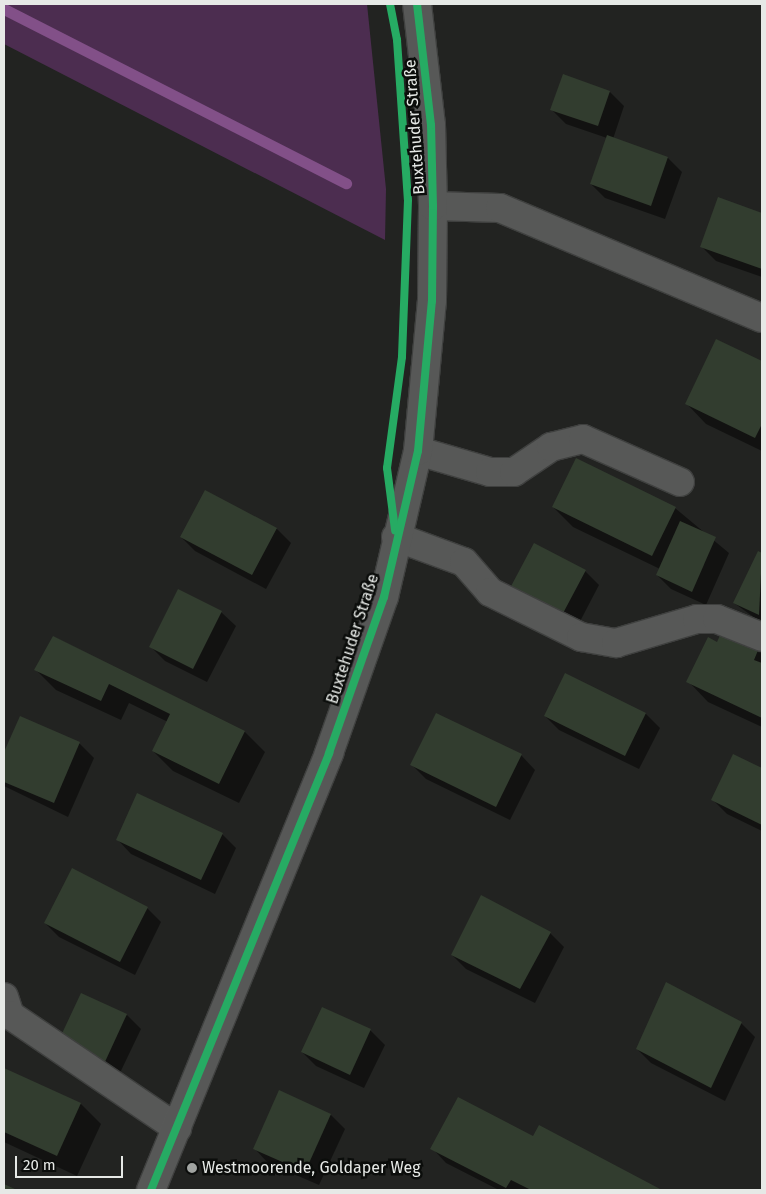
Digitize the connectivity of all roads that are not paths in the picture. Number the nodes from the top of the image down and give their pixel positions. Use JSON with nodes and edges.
{"nodes":[{"id":1,"x":417,"y":4,"type":"edge"},
{"id":2,"x":433,"y":206,"type":"junction"},
{"id":3,"x":762,"y":318,"type":"edge"},
{"id":4,"x":418,"y":451,"type":"junction"},
{"id":5,"x":680,"y":482,"type":"dead end"},
{"id":6,"x":396,"y":537,"type":"junction"},
{"id":7,"x":762,"y":637,"type":"edge"},
{"id":8,"x":4,"y":997,"type":"edge"},
{"id":9,"x":177,"y":1128,"type":"junction"},
{"id":10,"x":151,"y":1190,"type":"edge"}],
"edges":[{"from":1,"to":2,"type":"street","name":"Buxtehuder Straße"},
{"from":2,"to":3,"type":"street"},
{"from":2,"to":4,"type":"street","name":"Buxtehuder Straße"},
{"from":4,"to":5,"type":"street"},
{"from":4,"to":6,"type":"street","name":"Buxtehuder Straße"},
{"from":6,"to":7,"type":"street"},
{"from":6,"to":9,"type":"street","name":"Buxtehuder Straße"},
{"from":8,"to":9,"type":"street"},
{"from":9,"to":10,"type":"street","name":"Buxtehuder Straße"}]}
